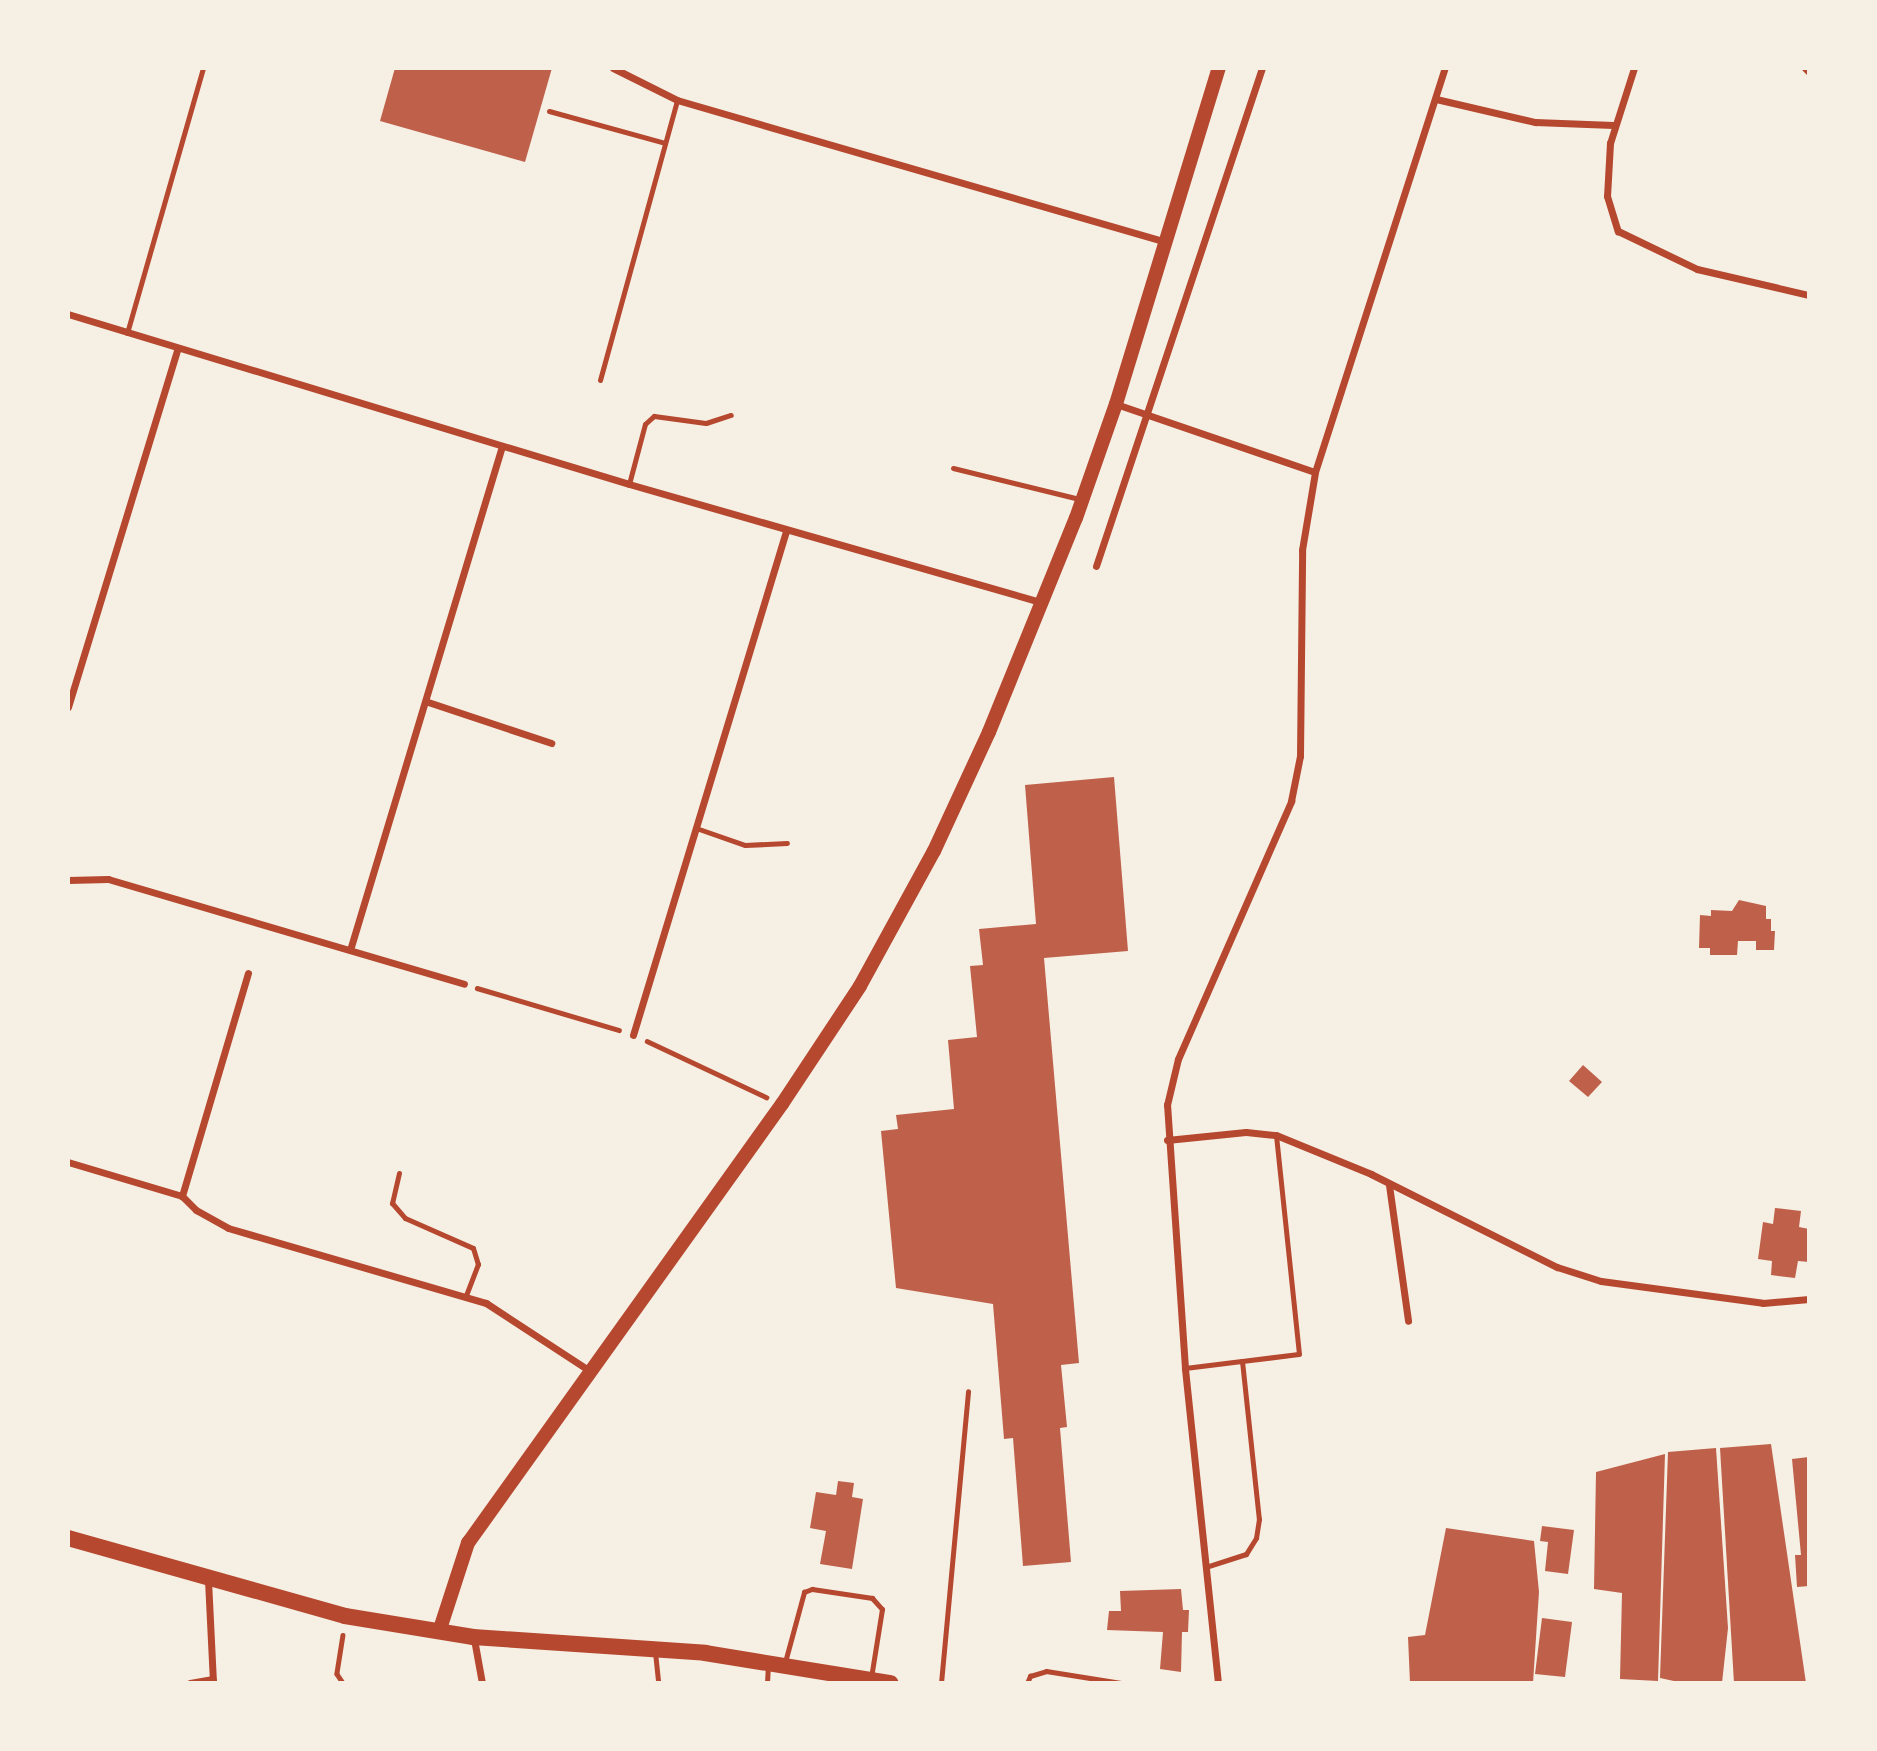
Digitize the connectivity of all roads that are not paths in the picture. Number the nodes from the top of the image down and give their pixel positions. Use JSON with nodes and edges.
{"nodes":[{"id":1,"x":203,"y":68,"type":"edge"},
{"id":2,"x":614,"y":68,"type":"edge"},
{"id":3,"x":1219,"y":68,"type":"edge"},
{"id":4,"x":1262,"y":68,"type":"edge"},
{"id":5,"x":1444,"y":68,"type":"edge"},
{"id":6,"x":1634,"y":68,"type":"edge"},
{"id":7,"x":1805,"y":68,"type":"edge"},
{"id":8,"x":1809,"y":72,"type":"edge"},
{"id":9,"x":1436,"y":99,"type":"junction"},
{"id":10,"x":677,"y":100,"type":"junction"},
{"id":11,"x":549,"y":111,"type":"dead end"},
{"id":12,"x":1613,"y":125,"type":"junction"},
{"id":13,"x":665,"y":144,"type":"junction"},
{"id":14,"x":1167,"y":243,"type":"junction"},
{"id":15,"x":1809,"y":295,"type":"edge"},
{"id":16,"x":68,"y":314,"type":"edge"},
{"id":17,"x":127,"y":333,"type":"junction"},
{"id":18,"x":177,"y":350,"type":"junction"},
{"id":19,"x":600,"y":380,"type":"dead end"},
{"id":20,"x":1116,"y":404,"type":"junction"},
{"id":21,"x":1147,"y":414,"type":"junction"},
{"id":22,"x":731,"y":415,"type":"dead end"},
{"id":23,"x":502,"y":446,"type":"junction"},
{"id":24,"x":953,"y":468,"type":"dead end"},
{"id":25,"x":1315,"y":472,"type":"junction"},
{"id":26,"x":629,"y":484,"type":"junction"},
{"id":27,"x":1083,"y":500,"type":"junction"},
{"id":28,"x":786,"y":531,"type":"junction"},
{"id":29,"x":1096,"y":566,"type":"dead end"},
{"id":30,"x":1044,"y":603,"type":"junction"},
{"id":31,"x":428,"y":702,"type":"junction"},
{"id":32,"x":68,"y":707,"type":"edge"},
{"id":33,"x":551,"y":743,"type":"dead end"},
{"id":34,"x":696,"y":828,"type":"junction"},
{"id":35,"x":788,"y":843,"type":"dead end"},
{"id":36,"x":68,"y":880,"type":"edge"},
{"id":37,"x":350,"y":950,"type":"junction"},
{"id":38,"x":248,"y":973,"type":"dead end"},
{"id":39,"x":464,"y":984,"type":"road end"},
{"id":40,"x":634,"y":1035,"type":"road end"},
{"id":41,"x":1276,"y":1135,"type":"junction"},
{"id":42,"x":1167,"y":1140,"type":"junction"},
{"id":43,"x":68,"y":1161,"type":"edge"},
{"id":44,"x":399,"y":1173,"type":"dead end"},
{"id":45,"x":1389,"y":1185,"type":"junction"},
{"id":46,"x":182,"y":1196,"type":"junction"},
{"id":47,"x":467,"y":1296,"type":"junction"},
{"id":48,"x":1809,"y":1299,"type":"edge"},
{"id":49,"x":1408,"y":1321,"type":"dead end"},
{"id":50,"x":1242,"y":1360,"type":"junction"},
{"id":51,"x":1185,"y":1367,"type":"junction"},
{"id":52,"x":590,"y":1371,"type":"junction"},
{"id":53,"x":968,"y":1391,"type":"dead end"},
{"id":54,"x":68,"y":1538,"type":"edge"},
{"id":55,"x":1206,"y":1567,"type":"junction"},
{"id":56,"x":208,"y":1580,"type":"junction"},
{"id":57,"x":439,"y":1632,"type":"junction"},
{"id":58,"x":473,"y":1637,"type":"junction"},
{"id":59,"x":655,"y":1649,"type":"junction"},
{"id":60,"x":777,"y":1664,"type":"junction"},
{"id":61,"x":871,"y":1679,"type":"junction"},
{"id":62,"x":213,"y":1681,"type":"edge"},
{"id":63,"x":190,"y":1683,"type":"edge"},
{"id":64,"x":482,"y":1683,"type":"edge"},
{"id":65,"x":658,"y":1683,"type":"edge"},
{"id":66,"x":767,"y":1683,"type":"edge"},
{"id":67,"x":891,"y":1683,"type":"edge"},
{"id":68,"x":942,"y":1683,"type":"edge"},
{"id":69,"x":1027,"y":1683,"type":"edge"},
{"id":70,"x":1121,"y":1683,"type":"edge"},
{"id":71,"x":1218,"y":1683,"type":"edge"}],
"edges":[{"from":1,"to":17,"type":"lane"},
{"from":2,"to":10,"type":"street"},
{"from":3,"to":14,"type":"main road"},
{"from":4,"to":21,"type":"street"},
{"from":5,"to":9,"type":"street"},
{"from":6,"to":12,"type":"street"},
{"from":7,"to":8,"type":"street"},
{"from":9,"to":12,"type":"street"},
{"from":9,"to":25,"type":"street"},
{"from":10,"to":13,"type":"lane"},
{"from":10,"to":14,"type":"street"},
{"from":11,"to":13,"type":"lane"},
{"from":12,"to":15,"type":"street"},
{"from":13,"to":19,"type":"lane"},
{"from":14,"to":20,"type":"main road"},
{"from":16,"to":17,"type":"street"},
{"from":17,"to":18,"type":"street"},
{"from":18,"to":23,"type":"street"},
{"from":18,"to":32,"type":"street"},
{"from":20,"to":21,"type":"street"},
{"from":20,"to":27,"type":"main road"},
{"from":21,"to":25,"type":"street"},
{"from":21,"to":29,"type":"street"},
{"from":22,"to":26,"type":"lane"},
{"from":23,"to":26,"type":"street"},
{"from":23,"to":31,"type":"street"},
{"from":24,"to":27,"type":"lane"},
{"from":25,"to":42,"type":"street"},
{"from":26,"to":28,"type":"street"},
{"from":27,"to":30,"type":"main road"},
{"from":28,"to":30,"type":"street"},
{"from":28,"to":34,"type":"street"},
{"from":30,"to":52,"type":"main road"},
{"from":31,"to":33,"type":"street"},
{"from":31,"to":37,"type":"street"},
{"from":34,"to":35,"type":"lane"},
{"from":34,"to":40,"type":"street"},
{"from":36,"to":37,"type":"street"},
{"from":37,"to":39,"type":"street"},
{"from":38,"to":46,"type":"street"},
{"from":41,"to":42,"type":"street"},
{"from":41,"to":45,"type":"street"},
{"from":41,"to":50,"type":"lane"},
{"from":42,"to":51,"type":"street"},
{"from":43,"to":46,"type":"street"},
{"from":44,"to":47,"type":"lane"},
{"from":45,"to":48,"type":"street"},
{"from":45,"to":49,"type":"street"},
{"from":46,"to":47,"type":"street"},
{"from":47,"to":52,"type":"street"},
{"from":50,"to":51,"type":"lane"},
{"from":50,"to":55,"type":"lane"},
{"from":51,"to":55,"type":"street"},
{"from":52,"to":57,"type":"main road"},
{"from":53,"to":68,"type":"lane"},
{"from":54,"to":56,"type":"main road"},
{"from":55,"to":71,"type":"street"},
{"from":56,"to":57,"type":"main road"},
{"from":56,"to":62,"type":"street"},
{"from":57,"to":58,"type":"main road"},
{"from":58,"to":59,"type":"main road"},
{"from":58,"to":64,"type":"street"},
{"from":59,"to":60,"type":"main road"},
{"from":59,"to":65,"type":"lane"},
{"from":60,"to":61,"type":"main road"},
{"from":60,"to":61,"type":"lane"},
{"from":60,"to":66,"type":"lane"},
{"from":61,"to":67,"type":"main road"},
{"from":62,"to":63,"type":"street"},
{"from":69,"to":70,"type":"lane"}]}
